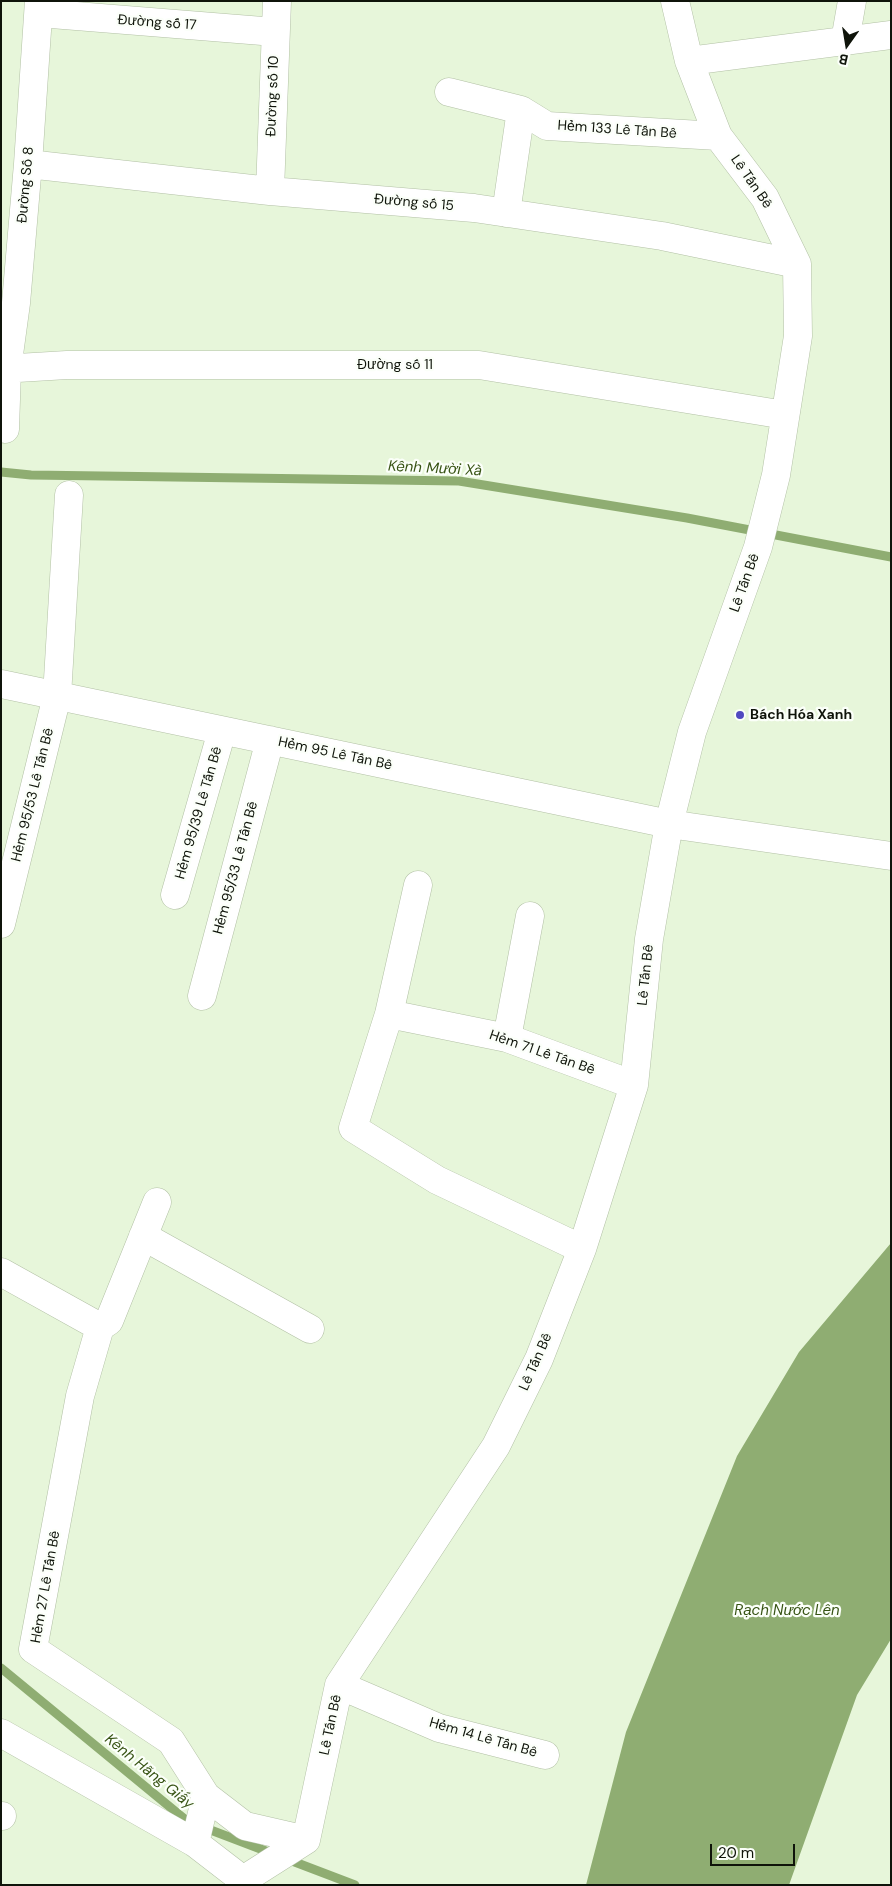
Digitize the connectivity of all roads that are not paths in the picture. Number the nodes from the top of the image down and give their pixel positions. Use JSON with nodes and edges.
{"nodes":[{"id":1,"x":277,"y":1,"type":"edge"},
{"id":2,"x":676,"y":1,"type":"edge"},
{"id":3,"x":852,"y":1,"type":"edge"},
{"id":4,"x":39,"y":7,"type":"edge"},
{"id":5,"x":275,"y":32,"type":"junction"},
{"id":6,"x":891,"y":35,"type":"edge"},
{"id":7,"x":845,"y":42,"type":"junction"},
{"id":8,"x":689,"y":62,"type":"junction"},
{"id":9,"x":449,"y":92,"type":"dead end"},
{"id":10,"x":521,"y":110,"type":"junction"},
{"id":11,"x":718,"y":136,"type":"junction"},
{"id":12,"x":28,"y":164,"type":"junction"},
{"id":13,"x":270,"y":191,"type":"junction"},
{"id":14,"x":506,"y":213,"type":"junction"},
{"id":15,"x":797,"y":264,"type":"junction"},
{"id":16,"x":9,"y":301,"type":"edge"},
{"id":17,"x":4,"y":369,"type":"edge"},
{"id":18,"x":785,"y":415,"type":"junction"},
{"id":19,"x":5,"y":429,"type":"dead end"},
{"id":20,"x":69,"y":495,"type":"dead end"},
{"id":21,"x":1,"y":684,"type":"edge"},
{"id":22,"x":58,"y":696,"type":"junction"},
{"id":23,"x":222,"y":731,"type":"junction"},
{"id":24,"x":270,"y":740,"type":"junction"},
{"id":25,"x":669,"y":824,"type":"junction"},
{"id":26,"x":891,"y":856,"type":"edge"},
{"id":27,"x":418,"y":886,"type":"dead end"},
{"id":28,"x":175,"y":895,"type":"dead end"},
{"id":29,"x":530,"y":916,"type":"dead end"},
{"id":30,"x":1,"y":924,"type":"edge"},
{"id":31,"x":202,"y":996,"type":"dead end"},
{"id":32,"x":388,"y":1014,"type":"junction"},
{"id":33,"x":507,"y":1038,"type":"junction"},
{"id":34,"x":634,"y":1085,"type":"junction"},
{"id":35,"x":157,"y":1202,"type":"dead end"},
{"id":36,"x":144,"y":1236,"type":"junction"},
{"id":37,"x":582,"y":1249,"type":"junction"},
{"id":38,"x":1,"y":1272,"type":"edge"},
{"id":39,"x":100,"y":1327,"type":"junction"},
{"id":40,"x":310,"y":1329,"type":"dead end"},
{"id":41,"x":339,"y":1685,"type":"junction"},
{"id":42,"x":1,"y":1733,"type":"edge"},
{"id":43,"x":545,"y":1755,"type":"dead end"},
{"id":44,"x":201,"y":1820,"type":"junction"},
{"id":45,"x":306,"y":1840,"type":"junction"},
{"id":46,"x":241,"y":1883,"type":"edge"}],
"edges":[{"from":1,"to":5,"type":"street","name":"Đường số 10"},
{"from":2,"to":8,"type":"street","name":"Lê Tấn Bê"},
{"from":3,"to":7,"type":"street"},
{"from":4,"to":5,"type":"street","name":"Đường số 17"},
{"from":4,"to":12,"type":"street","name":"Đường Số 8"},
{"from":5,"to":13,"type":"street","name":"Đường số 10"},
{"from":6,"to":7,"type":"street"},
{"from":7,"to":8,"type":"street"},
{"from":8,"to":11,"type":"street","name":"Lê Tấn Bê"},
{"from":9,"to":10,"type":"street","name":"Hẻm 133 Lê Tấn Bê"},
{"from":10,"to":11,"type":"street","name":"Hẻm 133 Lê Tấn Bê"},
{"from":10,"to":14,"type":"street"},
{"from":11,"to":15,"type":"street","name":"Lê Tấn Bê"},
{"from":12,"to":13,"type":"street","name":"Đường số 15"},
{"from":12,"to":16,"type":"street","name":"Đường Số 8"},
{"from":13,"to":14,"type":"street","name":"Đường số 15"},
{"from":14,"to":15,"type":"street","name":"Đường số 15"},
{"from":15,"to":18,"type":"street","name":"Lê Tấn Bê"},
{"from":16,"to":17,"type":"street","name":"Đường Số 8"},
{"from":17,"to":18,"type":"street","name":"Đường số 11"},
{"from":17,"to":19,"type":"street","name":"Đường Số 8"},
{"from":18,"to":25,"type":"street","name":"Lê Tấn Bê"},
{"from":20,"to":22,"type":"street","name":"Hẻm 95/53 Lê Tấn Bê"},
{"from":21,"to":22,"type":"street","name":"Hẻm 95 Lê Tấn Bê"},
{"from":22,"to":23,"type":"street","name":"Hẻm 95 Lê Tấn Bê"},
{"from":22,"to":30,"type":"street","name":"Hẻm 95/53 Lê Tấn Bê"},
{"from":23,"to":24,"type":"street","name":"Hẻm 95 Lê Tấn Bê"},
{"from":23,"to":28,"type":"street","name":"Hẻm 95/39 Lê Tấn Bê"},
{"from":24,"to":25,"type":"street","name":"Hẻm 95 Lê Tấn Bê"},
{"from":24,"to":31,"type":"street","name":"Hẻm 95/33 Lê Tấn Bê"},
{"from":25,"to":26,"type":"street","name":"Hẻm 95 Lê Tấn Bê"},
{"from":25,"to":34,"type":"street","name":"Lê Tấn Bê"},
{"from":27,"to":32,"type":"street"},
{"from":29,"to":33,"type":"street"},
{"from":32,"to":33,"type":"street","name":"Hẻm 71 Lê Tấn Bê"},
{"from":32,"to":37,"type":"street"},
{"from":33,"to":34,"type":"street","name":"Hẻm 71 Lê Tấn Bê"},
{"from":34,"to":37,"type":"street","name":"Lê Tấn Bê"},
{"from":35,"to":36,"type":"street","name":"Hẻm 27 Lê Tấn Bê"},
{"from":36,"to":39,"type":"street","name":"Hẻm 27 Lê Tấn Bê"},
{"from":36,"to":40,"type":"street"},
{"from":37,"to":41,"type":"street","name":"Lê Tấn Bê"},
{"from":38,"to":39,"type":"street"},
{"from":39,"to":44,"type":"street","name":"Hẻm 27 Lê Tấn Bê"},
{"from":41,"to":43,"type":"street","name":"Hẻm 14 Lê Tấn Bê"},
{"from":41,"to":45,"type":"street","name":"Lê Tấn Bê"},
{"from":42,"to":44,"type":"street"},
{"from":44,"to":45,"type":"street","name":"Hẻm 27 Lê Tấn Bê"},
{"from":44,"to":46,"type":"street"},
{"from":45,"to":46,"type":"street"}]}
